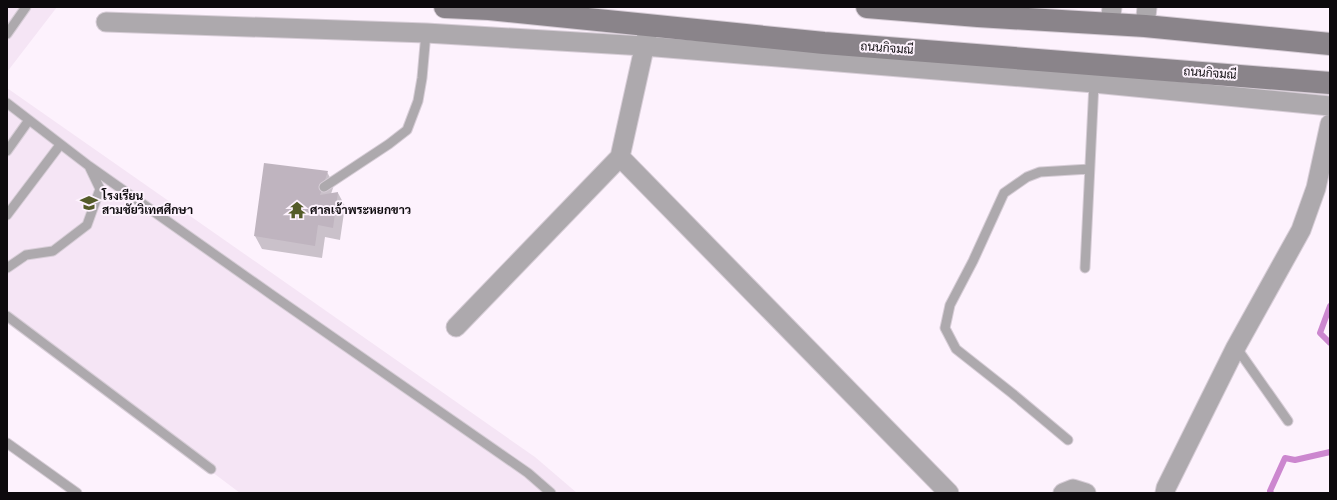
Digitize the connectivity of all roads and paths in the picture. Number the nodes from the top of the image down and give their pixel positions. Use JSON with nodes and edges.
{"nodes":[{"id":1,"x":26,"y":7,"type":"edge"},
{"id":2,"x":445,"y":7,"type":"edge"},
{"id":3,"x":868,"y":7,"type":"edge"},
{"id":4,"x":978,"y":11,"type":"edge"},
{"id":5,"x":1013,"y":12,"type":"edge"},
{"id":6,"x":1111,"y":15,"type":"edge"},
{"id":7,"x":1146,"y":16,"type":"edge"},
{"id":8,"x":106,"y":22,"type":"dead end"},
{"id":9,"x":649,"y":26,"type":"junction"},
{"id":10,"x":426,"y":33,"type":"junction"},
{"id":11,"x":7,"y":34,"type":"edge"},
{"id":12,"x":1330,"y":44,"type":"edge"},
{"id":13,"x":644,"y":46,"type":"junction"},
{"id":14,"x":1094,"y":83,"type":"junction"},
{"id":15,"x":1330,"y":83,"type":"edge"},
{"id":16,"x":7,"y":103,"type":"edge"},
{"id":17,"x":1330,"y":106,"type":"edge"},
{"id":18,"x":29,"y":120,"type":"junction"},
{"id":19,"x":1330,"y":124,"type":"edge"},
{"id":20,"x":60,"y":144,"type":"junction"},
{"id":21,"x":7,"y":151,"type":"edge"},
{"id":22,"x":620,"y":157,"type":"junction"},
{"id":23,"x":89,"y":166,"type":"junction"},
{"id":24,"x":1089,"y":169,"type":"junction"},
{"id":25,"x":324,"y":187,"type":"dead end"},
{"id":26,"x":7,"y":215,"type":"edge"},
{"id":27,"x":7,"y":268,"type":"edge"},
{"id":28,"x":1085,"y":268,"type":"dead end"},
{"id":29,"x":7,"y":316,"type":"edge"},
{"id":30,"x":456,"y":326,"type":"dead end"},
{"id":31,"x":1236,"y":347,"type":"junction"},
{"id":32,"x":1288,"y":421,"type":"dead end"},
{"id":33,"x":1068,"y":440,"type":"dead end"},
{"id":34,"x":7,"y":443,"type":"edge"},
{"id":35,"x":211,"y":469,"type":"dead end"},
{"id":36,"x":77,"y":493,"type":"edge"},
{"id":37,"x":551,"y":493,"type":"edge"},
{"id":38,"x":949,"y":493,"type":"edge"},
{"id":39,"x":1063,"y":493,"type":"edge"},
{"id":40,"x":1086,"y":493,"type":"edge"},
{"id":41,"x":1165,"y":493,"type":"edge"}],
"edges":[{"from":1,"to":11,"type":"lane"},
{"from":2,"to":9,"type":"main road","name":"ถนนกิจมณี"},
{"from":3,"to":4,"type":"main road"},
{"from":4,"to":5,"type":"main road"},
{"from":5,"to":6,"type":"main road"},
{"from":6,"to":7,"type":"main road"},
{"from":7,"to":12,"type":"main road"},
{"from":8,"to":10,"type":"street"},
{"from":9,"to":13,"type":"street"},
{"from":9,"to":15,"type":"main road","name":"ถนนกิจมณี"},
{"from":10,"to":13,"type":"street"},
{"from":10,"to":25,"type":"lane"},
{"from":13,"to":14,"type":"street"},
{"from":13,"to":22,"type":"street"},
{"from":14,"to":17,"type":"street"},
{"from":14,"to":24,"type":"lane"},
{"from":16,"to":18,"type":"lane"},
{"from":18,"to":20,"type":"lane"},
{"from":18,"to":21,"type":"lane"},
{"from":19,"to":31,"type":"street"},
{"from":20,"to":23,"type":"lane"},
{"from":20,"to":26,"type":"lane"},
{"from":22,"to":30,"type":"street"},
{"from":22,"to":38,"type":"street"},
{"from":23,"to":27,"type":"lane"},
{"from":23,"to":37,"type":"lane"},
{"from":24,"to":28,"type":"lane"},
{"from":24,"to":33,"type":"lane"},
{"from":29,"to":35,"type":"lane"},
{"from":31,"to":32,"type":"lane"},
{"from":31,"to":41,"type":"street"},
{"from":34,"to":36,"type":"lane"},
{"from":39,"to":40,"type":"street"}]}
